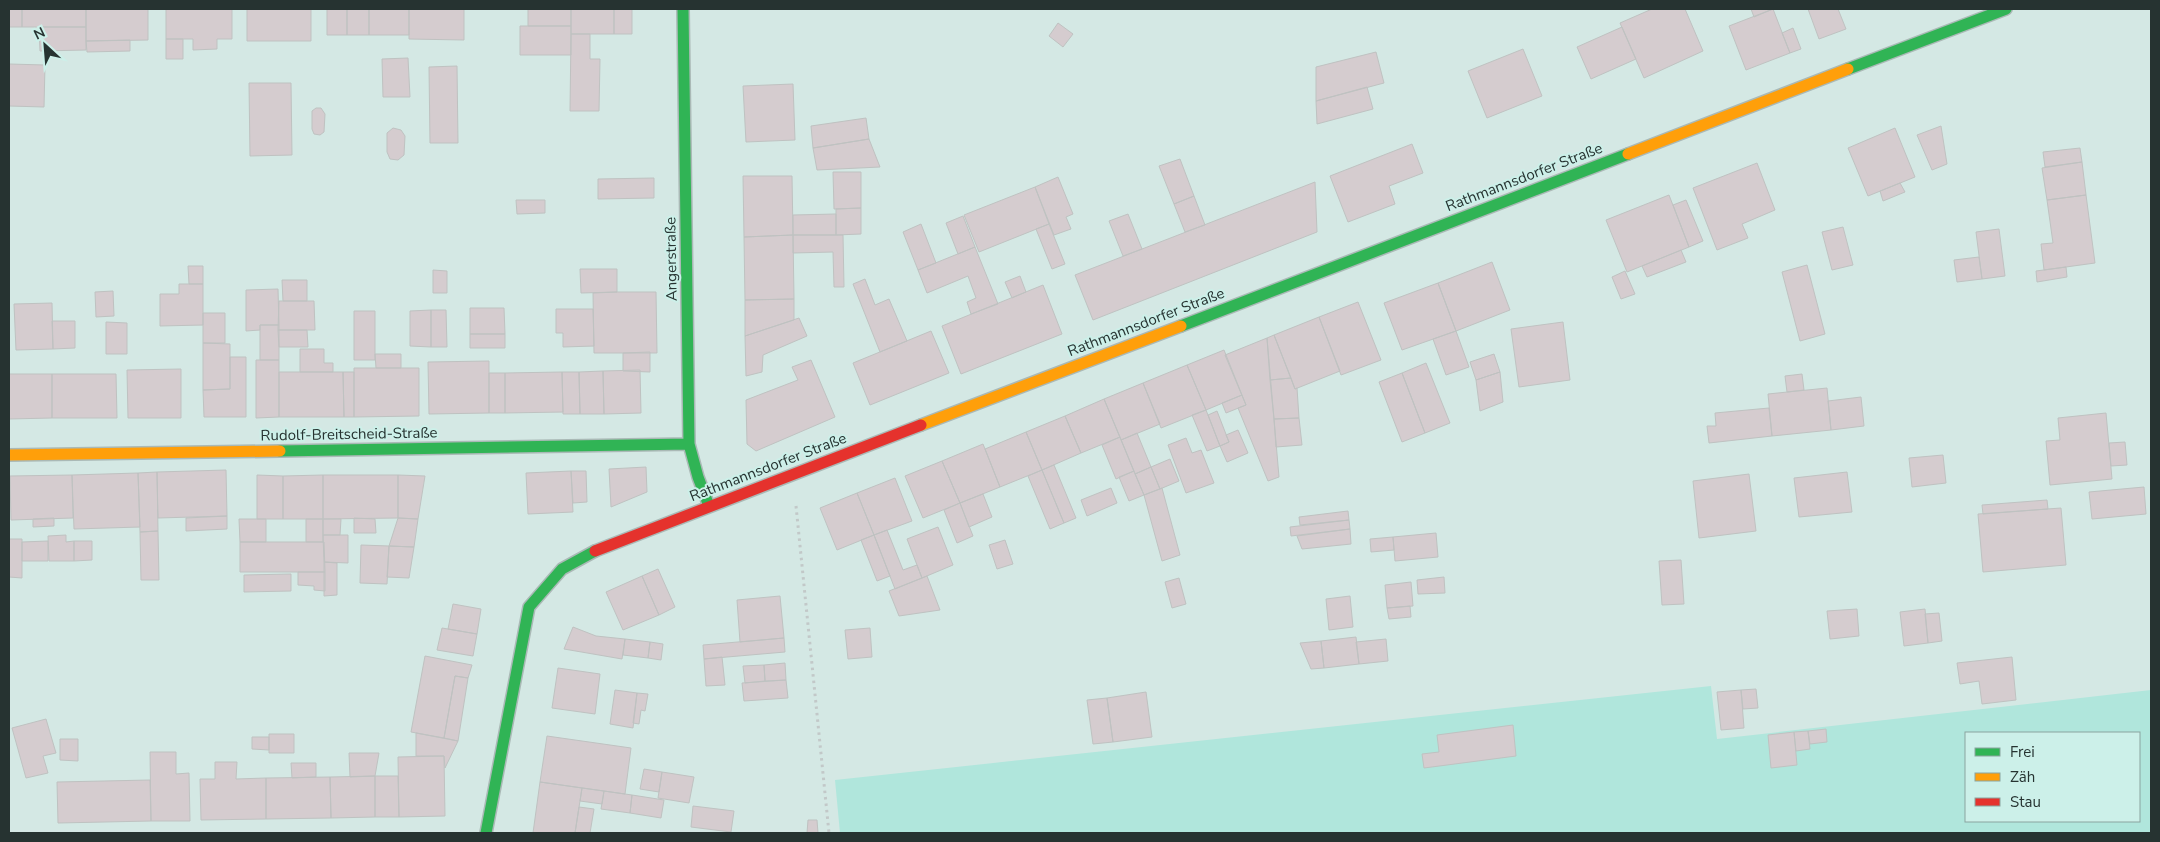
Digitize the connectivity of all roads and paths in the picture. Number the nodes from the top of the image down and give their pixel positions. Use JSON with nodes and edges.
{"nodes":[{"id":1,"x":683,"y":9,"type":"edge"},
{"id":2,"x":2006,"y":9,"type":"edge"},
{"id":3,"x":689,"y":444,"type":"junction"},
{"id":4,"x":9,"y":455,"type":"edge"},
{"id":5,"x":787,"y":476,"type":"junction"},
{"id":6,"x":708,"y":506,"type":"junction"},
{"id":7,"x":486,"y":833,"type":"edge"},
{"id":8,"x":829,"y":833,"type":"edge"}],
"edges":[{"from":1,"to":3,"type":"street","name":"Angerstraße"},
{"from":2,"to":5,"type":"street","name":"Rathmannsdorfer Straße"},
{"from":3,"to":4,"type":"street","name":"Rudolf-Breitscheid-Straße"},
{"from":3,"to":6,"type":"street","name":"Angerstraße"},
{"from":5,"to":6,"type":"street","name":"Rathmannsdorfer Straße"},
{"from":5,"to":8,"type":"path"},
{"from":6,"to":7,"type":"street","name":"Rathmannsdorfer Straße"}]}
